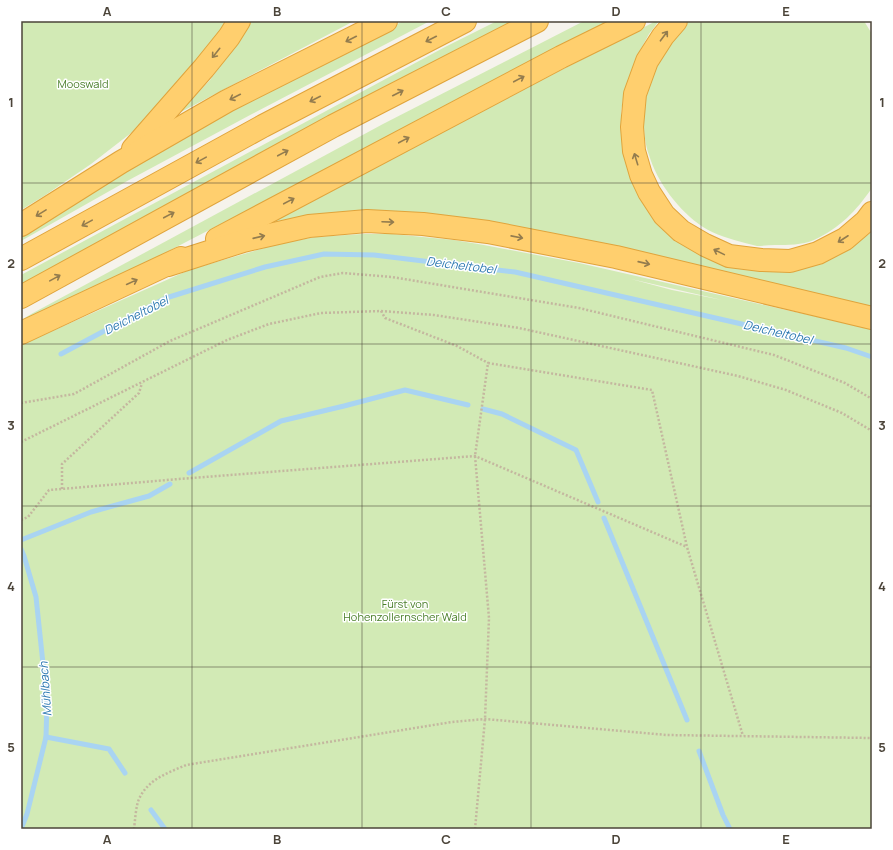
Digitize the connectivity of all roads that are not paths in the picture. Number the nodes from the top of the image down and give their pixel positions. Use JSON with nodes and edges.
{"nodes":[{"id":1,"x":239,"y":21,"type":"edge"},
{"id":2,"x":386,"y":21,"type":"edge"},
{"id":3,"x":465,"y":21,"type":"edge"},
{"id":4,"x":537,"y":21,"type":"edge"},
{"id":5,"x":634,"y":21,"type":"edge"},
{"id":6,"x":676,"y":21,"type":"edge"},
{"id":7,"x":121,"y":162,"type":"junction"},
{"id":8,"x":872,"y":213,"type":"edge"},
{"id":9,"x":21,"y":225,"type":"edge"},
{"id":10,"x":21,"y":259,"type":"edge"},
{"id":11,"x":168,"y":265,"type":"junction"},
{"id":12,"x":21,"y":297,"type":"edge"},
{"id":13,"x":872,"y":318,"type":"edge"},
{"id":14,"x":21,"y":333,"type":"edge"}],
"edges":[{"from":1,"to":7,"type":"highway","one_way":true},
{"from":2,"to":7,"type":"highway","one_way":true},
{"from":3,"to":10,"type":"highway","one_way":true},
{"from":12,"to":4,"type":"highway","one_way":true},
{"from":11,"to":5,"type":"highway","one_way":true},
{"from":8,"to":6,"type":"highway","one_way":true},
{"from":7,"to":9,"type":"highway","one_way":true},
{"from":11,"to":13,"type":"highway","one_way":true},
{"from":14,"to":11,"type":"highway","one_way":true}]}
